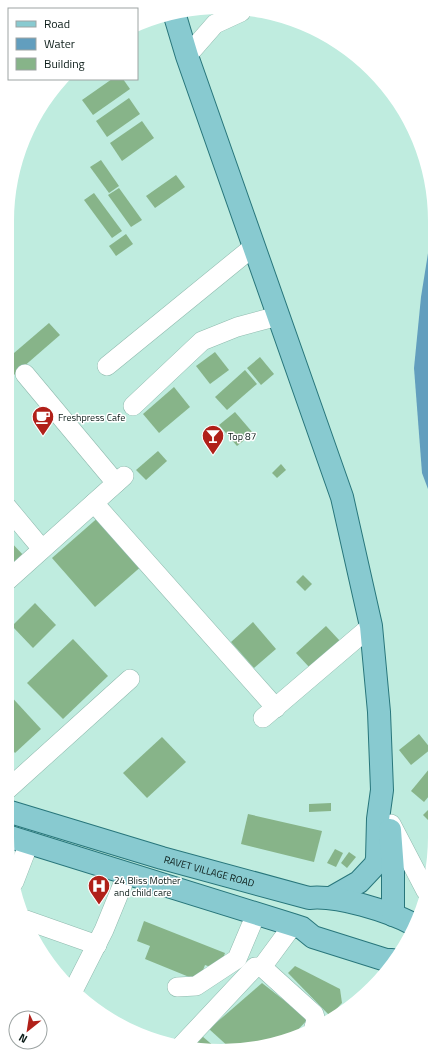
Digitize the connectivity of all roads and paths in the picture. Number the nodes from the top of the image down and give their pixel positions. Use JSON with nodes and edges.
{"nodes":[{"id":1,"x":236,"y":14,"type":"edge"},
{"id":2,"x":176,"y":19,"type":"edge"},
{"id":3,"x":187,"y":56,"type":"junction"},
{"id":4,"x":253,"y":247,"type":"junction"},
{"id":5,"x":278,"y":316,"type":"junction"},
{"id":6,"x":107,"y":366,"type":"dead end"},
{"id":7,"x":25,"y":374,"type":"dead end"},
{"id":8,"x":132,"y":406,"type":"dead end"},
{"id":9,"x":94,"y":503,"type":"junction"},
{"id":10,"x":14,"y":515,"type":"edge"},
{"id":11,"x":42,"y":549,"type":"junction"},
{"id":12,"x":14,"y":575,"type":"edge"},
{"id":13,"x":371,"y":626,"type":"junction"},
{"id":14,"x":130,"y":679,"type":"dead end"},
{"id":15,"x":14,"y":784,"type":"edge"},
{"id":16,"x":382,"y":790,"type":"junction"},
{"id":17,"x":14,"y":813,"type":"edge"},
{"id":18,"x":388,"y":819,"type":"junction"},
{"id":19,"x":14,"y":838,"type":"edge"},
{"id":20,"x":29,"y":842,"type":"junction"},
{"id":21,"x":17,"y":873,"type":"edge"},
{"id":22,"x":127,"y":874,"type":"junction"},
{"id":23,"x":422,"y":884,"type":"edge"},
{"id":24,"x":309,"y":898,"type":"junction"},
{"id":25,"x":331,"y":898,"type":"junction"},
{"id":26,"x":256,"y":914,"type":"junction"},
{"id":27,"x":32,"y":922,"type":"edge"},
{"id":28,"x":406,"y":922,"type":"edge"},
{"id":29,"x":297,"y":927,"type":"junction"},
{"id":30,"x":97,"y":945,"type":"junction"},
{"id":31,"x":387,"y":960,"type":"edge"},
{"id":32,"x":262,"y":967,"type":"junction"},
{"id":33,"x":76,"y":984,"type":"edge"},
{"id":34,"x":177,"y":987,"type":"dead end"},
{"id":35,"x":316,"y":1021,"type":"edge"},
{"id":36,"x":186,"y":1041,"type":"edge"}],
"edges":[{"from":1,"to":3,"type":"street"},
{"from":2,"to":3,"type":"main road"},
{"from":3,"to":4,"type":"main road"},
{"from":4,"to":5,"type":"main road"},
{"from":4,"to":6,"type":"street"},
{"from":5,"to":8,"type":"street"},
{"from":5,"to":13,"type":"main road"},
{"from":7,"to":9,"type":"street"},
{"from":9,"to":11,"type":"street"},
{"from":9,"to":13,"type":"street"},
{"from":10,"to":11,"type":"street"},
{"from":11,"to":12,"type":"street"},
{"from":13,"to":16,"type":"main road"},
{"from":14,"to":15,"type":"street"},
{"from":16,"to":18,"type":"main road"},
{"from":16,"to":25,"type":"main road"},
{"from":17,"to":24,"type":"main road","name":"RAVET VILLAGE ROAD"},
{"from":18,"to":23,"type":"street"},
{"from":18,"to":28,"type":"main road"},
{"from":19,"to":20,"type":"main road"},
{"from":20,"to":21,"type":"street"},
{"from":20,"to":22,"type":"main road"},
{"from":22,"to":26,"type":"main road"},
{"from":22,"to":30,"type":"street"},
{"from":24,"to":25,"type":"main road","name":"RAVET VILLAGE ROAD"},
{"from":24,"to":29,"type":"main road"},
{"from":25,"to":28,"type":"main road","name":"RAVET VILLAGE ROAD"},
{"from":26,"to":29,"type":"main road"},
{"from":26,"to":34,"type":"street"},
{"from":27,"to":30,"type":"street"},
{"from":29,"to":31,"type":"main road"},
{"from":29,"to":32,"type":"street"},
{"from":30,"to":33,"type":"street"},
{"from":32,"to":35,"type":"street"},
{"from":32,"to":36,"type":"street"}]}
